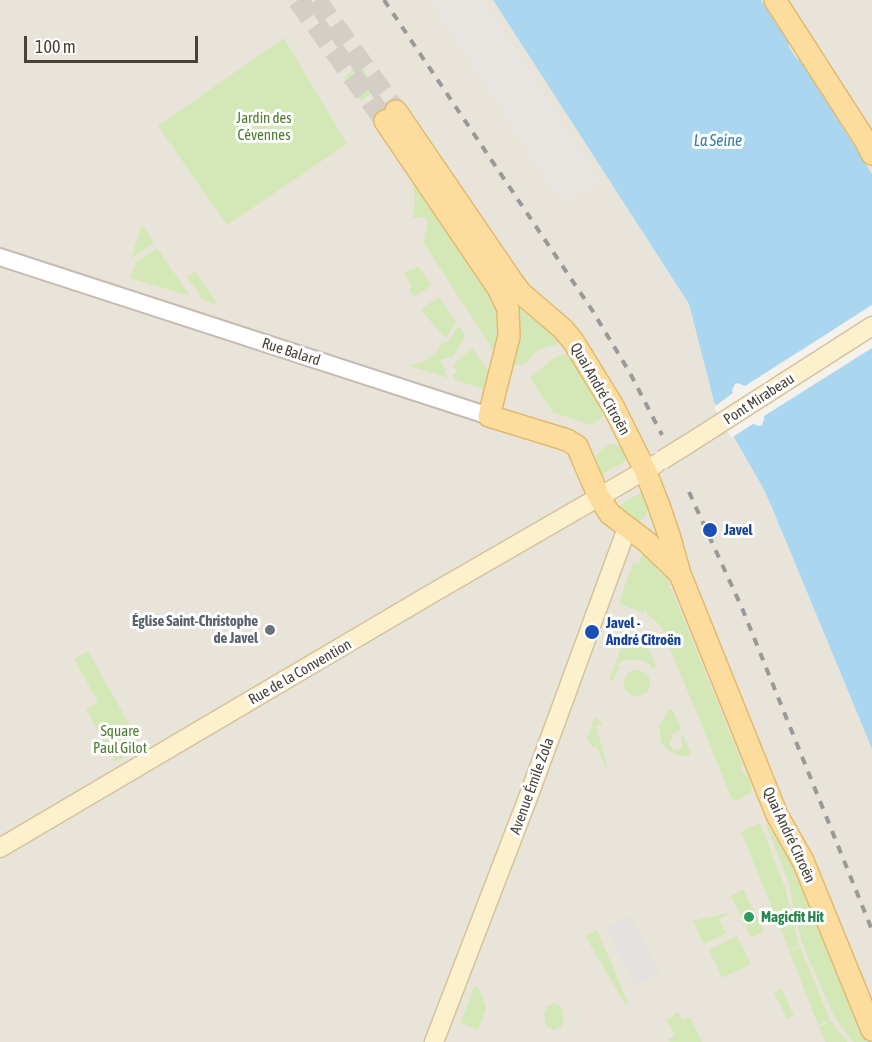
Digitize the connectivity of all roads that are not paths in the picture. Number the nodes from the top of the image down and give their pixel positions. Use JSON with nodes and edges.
{"nodes":[{"id":1,"x":775,"y":0,"type":"edge"},
{"id":2,"x":872,"y":154,"type":"edge"},
{"id":3,"x":0,"y":257,"type":"edge"},
{"id":4,"x":872,"y":326,"type":"edge"},
{"id":5,"x":489,"y":416,"type":"junction"},
{"id":6,"x":580,"y":450,"type":"joint"},
{"id":7,"x":654,"y":465,"type":"junction"},
{"id":8,"x":599,"y":497,"type":"junction"},
{"id":9,"x":659,"y":506,"type":"junction"},
{"id":10,"x":627,"y":528,"type":"junction"},
{"id":11,"x":680,"y":574,"type":"junction"},
{"id":12,"x":0,"y":848,"type":"edge"},
{"id":13,"x":872,"y":1030,"type":"edge"},
{"id":14,"x":434,"y":1042,"type":"edge"}],
"edges":[{"from":1,"to":2,"type":"main road"},
{"from":3,"to":5,"type":"street","name":"Rue Balard"},
{"from":4,"to":7,"type":"main road","name":"Pont Mirabeau","bridge":true},
{"from":5,"to":6,"type":"main road","name":"Rue Balard"},
{"from":5,"to":7,"type":"main road","name":"Quai André Citroën"},
{"from":6,"to":8,"type":"main road","name":"Quai André Citroën"},
{"from":7,"to":8,"type":"main road","name":"Rue de la Convention"},
{"from":7,"to":9,"type":"main road","name":"Quai André Citroën"},
{"from":8,"to":10,"type":"main road","name":"Quai André Citroën"},
{"from":8,"to":12,"type":"main road","name":"Rue de la Convention"},
{"from":9,"to":10,"type":"main road"},
{"from":9,"to":11,"type":"main road","name":"Quai André Citroën"},
{"from":10,"to":11,"type":"main road","name":"Quai André Citroën"},
{"from":10,"to":14,"type":"main road","name":"Avenue Émile Zola"},
{"from":11,"to":13,"type":"main road","name":"Quai André Citroën"}]}
